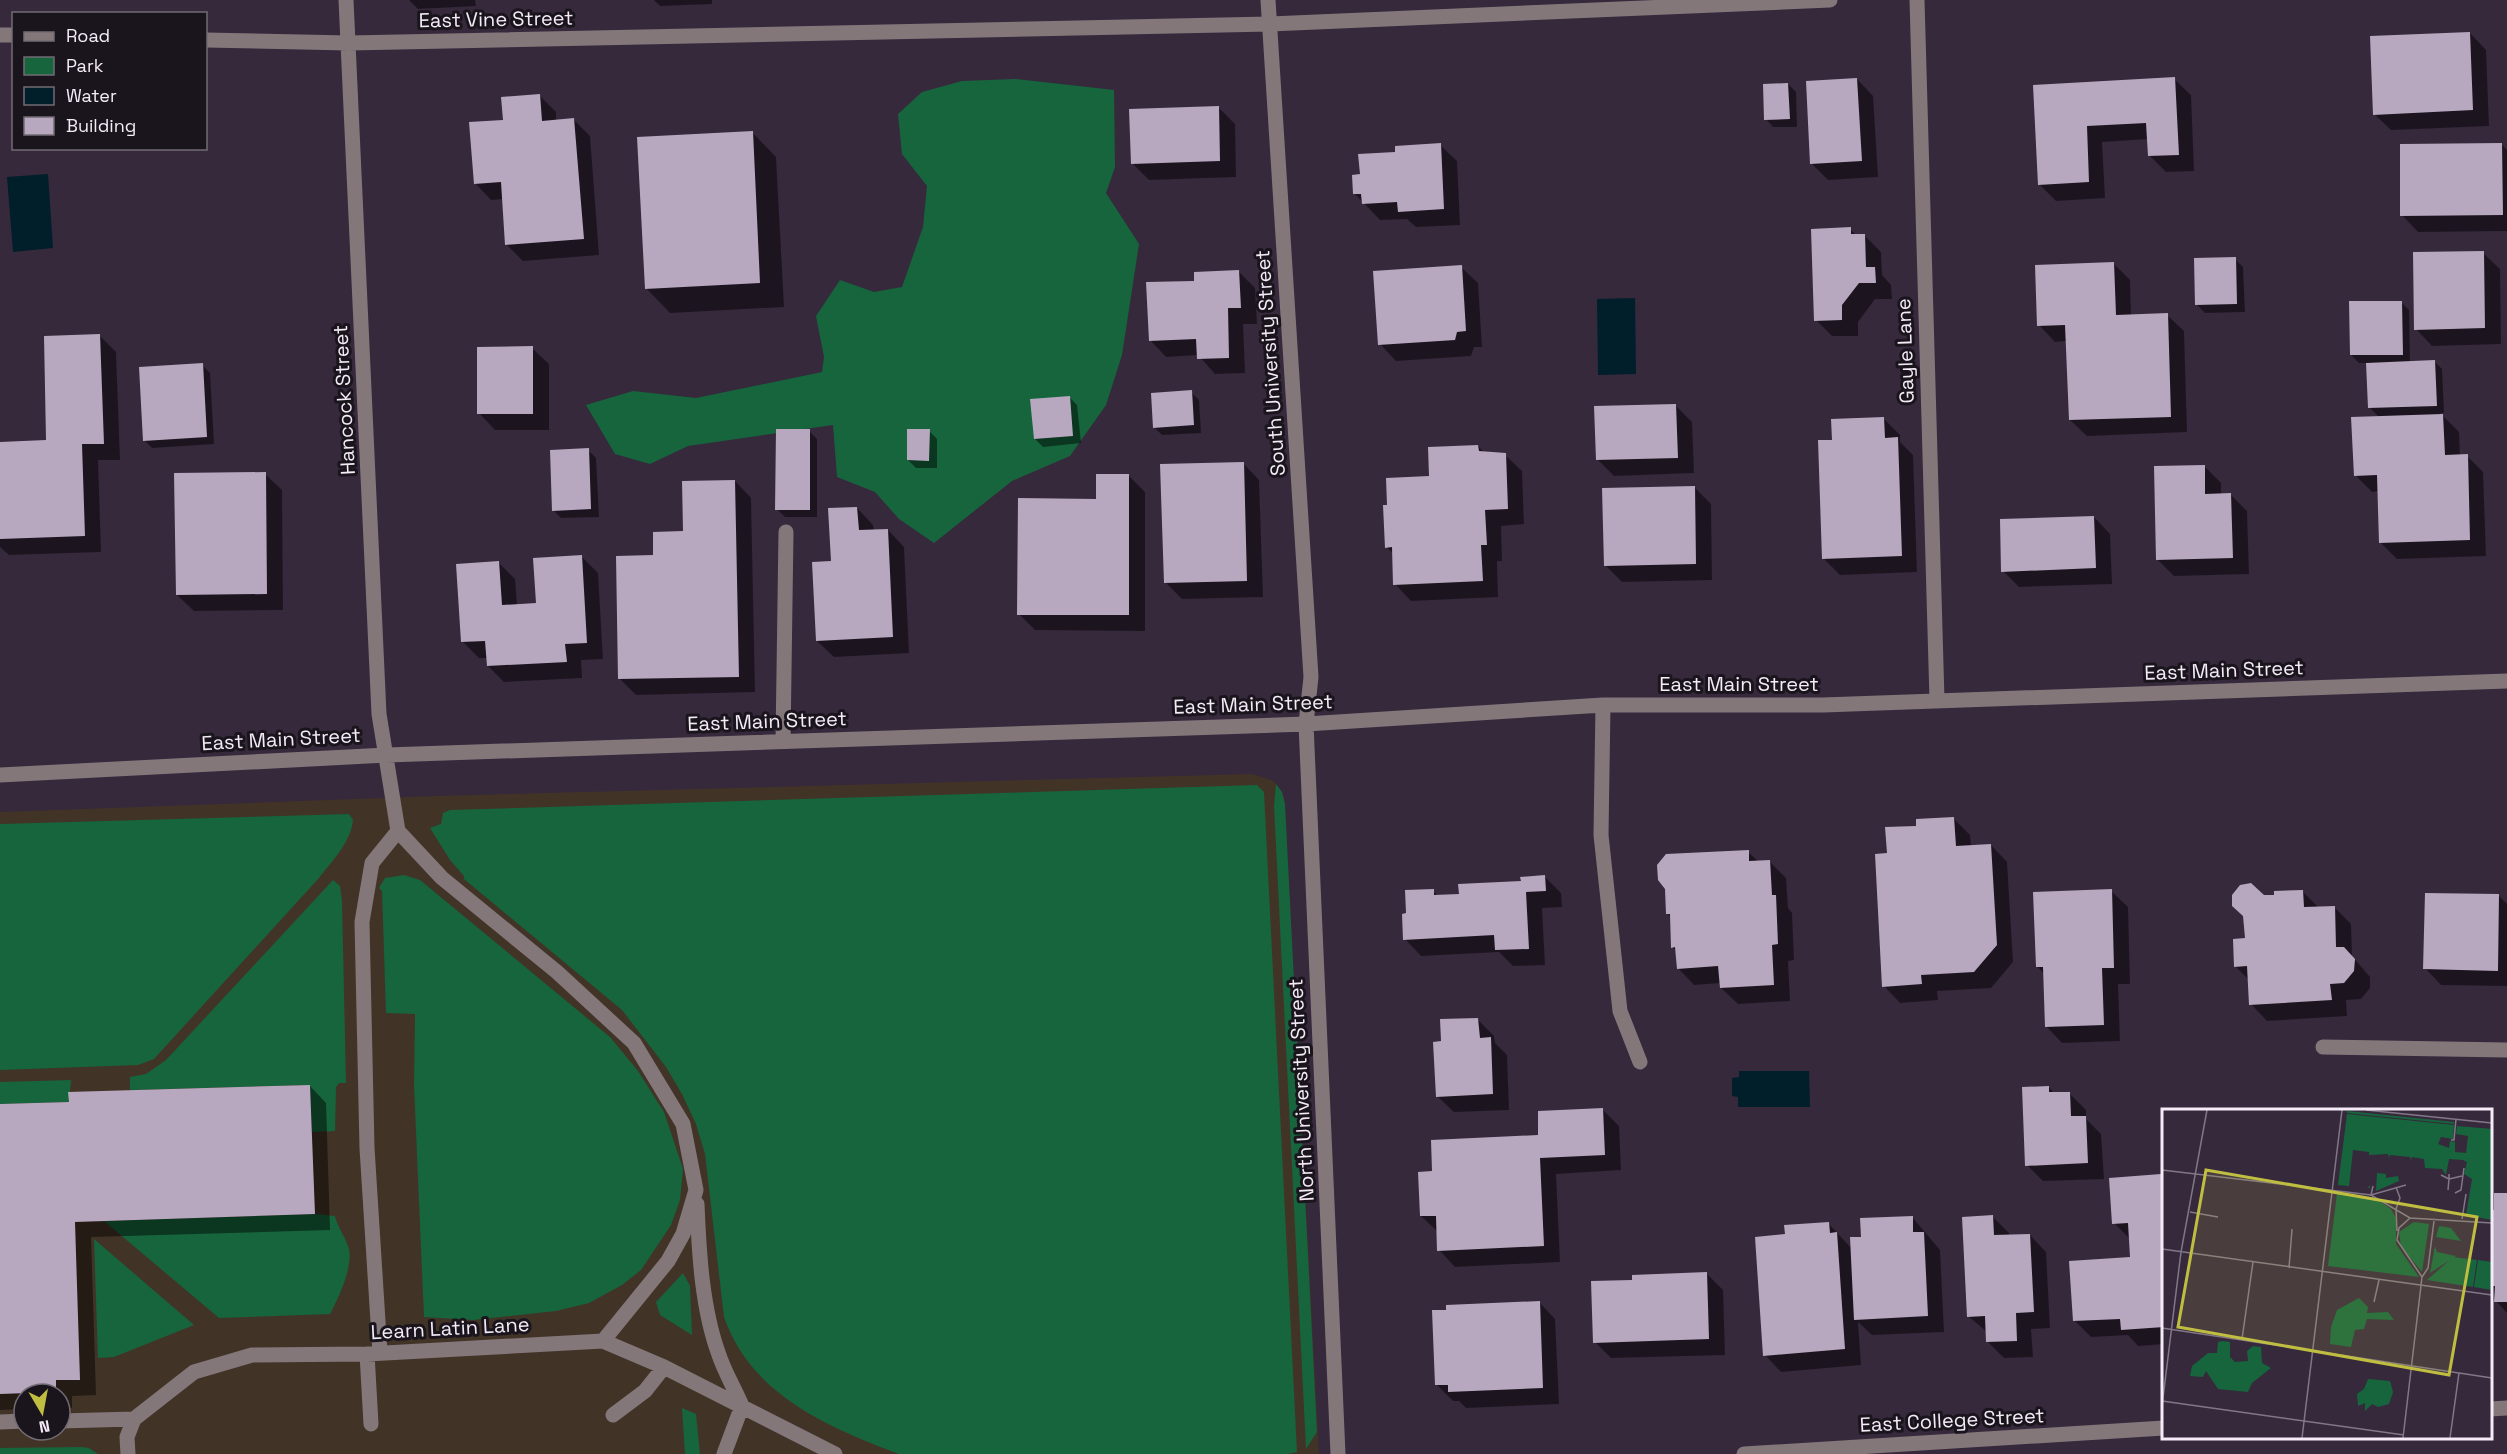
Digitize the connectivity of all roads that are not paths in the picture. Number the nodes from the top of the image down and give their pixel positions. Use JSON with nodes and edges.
{"nodes":[{"id":1,"x":346,"y":0,"type":"edge"},
{"id":2,"x":1268,"y":0,"type":"edge"},
{"id":3,"x":1830,"y":0,"type":"edge"},
{"id":4,"x":1917,"y":0,"type":"edge"},
{"id":5,"x":1270,"y":24,"type":"junction"},
{"id":6,"x":207,"y":40,"type":"edge"},
{"id":7,"x":349,"y":43,"type":"junction"},
{"id":8,"x":786,"y":532,"type":"dead end"},
{"id":9,"x":2507,"y":681,"type":"edge"},
{"id":10,"x":1937,"y":700,"type":"junction"},
{"id":11,"x":1603,"y":705,"type":"junction"},
{"id":12,"x":1306,"y":724,"type":"junction"},
{"id":13,"x":783,"y":741,"type":"junction"},
{"id":14,"x":387,"y":755,"type":"junction"},
{"id":15,"x":0,"y":775,"type":"edge"},
{"id":16,"x":398,"y":831,"type":"junction"},
{"id":17,"x":2323,"y":1047,"type":"dead end"},
{"id":18,"x":2507,"y":1050,"type":"edge"},
{"id":19,"x":1640,"y":1062,"type":"dead end"},
{"id":20,"x":696,"y":1190,"type":"junction"},
{"id":21,"x":603,"y":1341,"type":"junction"},
{"id":22,"x":374,"y":1354,"type":"junction"},
{"id":23,"x":664,"y":1367,"type":"junction"},
{"id":24,"x":742,"y":1406,"type":"junction"},
{"id":25,"x":2507,"y":1407,"type":"edge"},
{"id":26,"x":2492,"y":1408,"type":"edge"},
{"id":27,"x":613,"y":1415,"type":"dead end"},
{"id":28,"x":134,"y":1419,"type":"junction"},
{"id":29,"x":72,"y":1421,"type":"edge"},
{"id":30,"x":371,"y":1424,"type":"dead end"},
{"id":31,"x":2162,"y":1428,"type":"edge"},
{"id":32,"x":128,"y":1454,"type":"edge"},
{"id":33,"x":724,"y":1454,"type":"edge"},
{"id":34,"x":835,"y":1454,"type":"edge"},
{"id":35,"x":1338,"y":1454,"type":"edge"},
{"id":36,"x":1744,"y":1454,"type":"edge"}],
"edges":[{"from":1,"to":7,"type":"street","name":"Hancock Street"},
{"from":2,"to":5,"type":"street","name":"South University Street"},
{"from":3,"to":5,"type":"street","name":"East Vine Street"},
{"from":4,"to":10,"type":"street","name":"Gayle Lane"},
{"from":5,"to":7,"type":"street","name":"East Vine Street"},
{"from":5,"to":12,"type":"street","name":"South University Street"},
{"from":6,"to":7,"type":"street","name":"East Vine Street"},
{"from":7,"to":14,"type":"street","name":"Hancock Street"},
{"from":8,"to":13,"type":"street"},
{"from":9,"to":10,"type":"street","name":"East Main Street"},
{"from":10,"to":11,"type":"street","name":"East Main Street"},
{"from":11,"to":12,"type":"street","name":"East Main Street"},
{"from":11,"to":19,"type":"street"},
{"from":12,"to":13,"type":"street","name":"East Main Street"},
{"from":12,"to":35,"type":"street","name":"North University Street"},
{"from":13,"to":14,"type":"street","name":"East Main Street"},
{"from":14,"to":15,"type":"street","name":"East Main Street"},
{"from":14,"to":16,"type":"street","name":"Hancock Street"},
{"from":16,"to":20,"type":"street"},
{"from":16,"to":22,"type":"street"},
{"from":17,"to":18,"type":"street"},
{"from":20,"to":21,"type":"street"},
{"from":20,"to":24,"type":"street"},
{"from":21,"to":22,"type":"street","name":"Learn Latin Lane"},
{"from":21,"to":23,"type":"street","name":"Learn Latin Lane"},
{"from":22,"to":28,"type":"street","name":"Learn Latin Lane"},
{"from":22,"to":30,"type":"street"},
{"from":23,"to":24,"type":"street","name":"Learn Latin Lane"},
{"from":23,"to":27,"type":"street"},
{"from":24,"to":33,"type":"street"},
{"from":24,"to":34,"type":"street","name":"Learn Latin Lane"},
{"from":25,"to":26,"type":"street"},
{"from":28,"to":29,"type":"street"},
{"from":28,"to":32,"type":"street"},
{"from":31,"to":36,"type":"street","name":"East College Street"}]}
